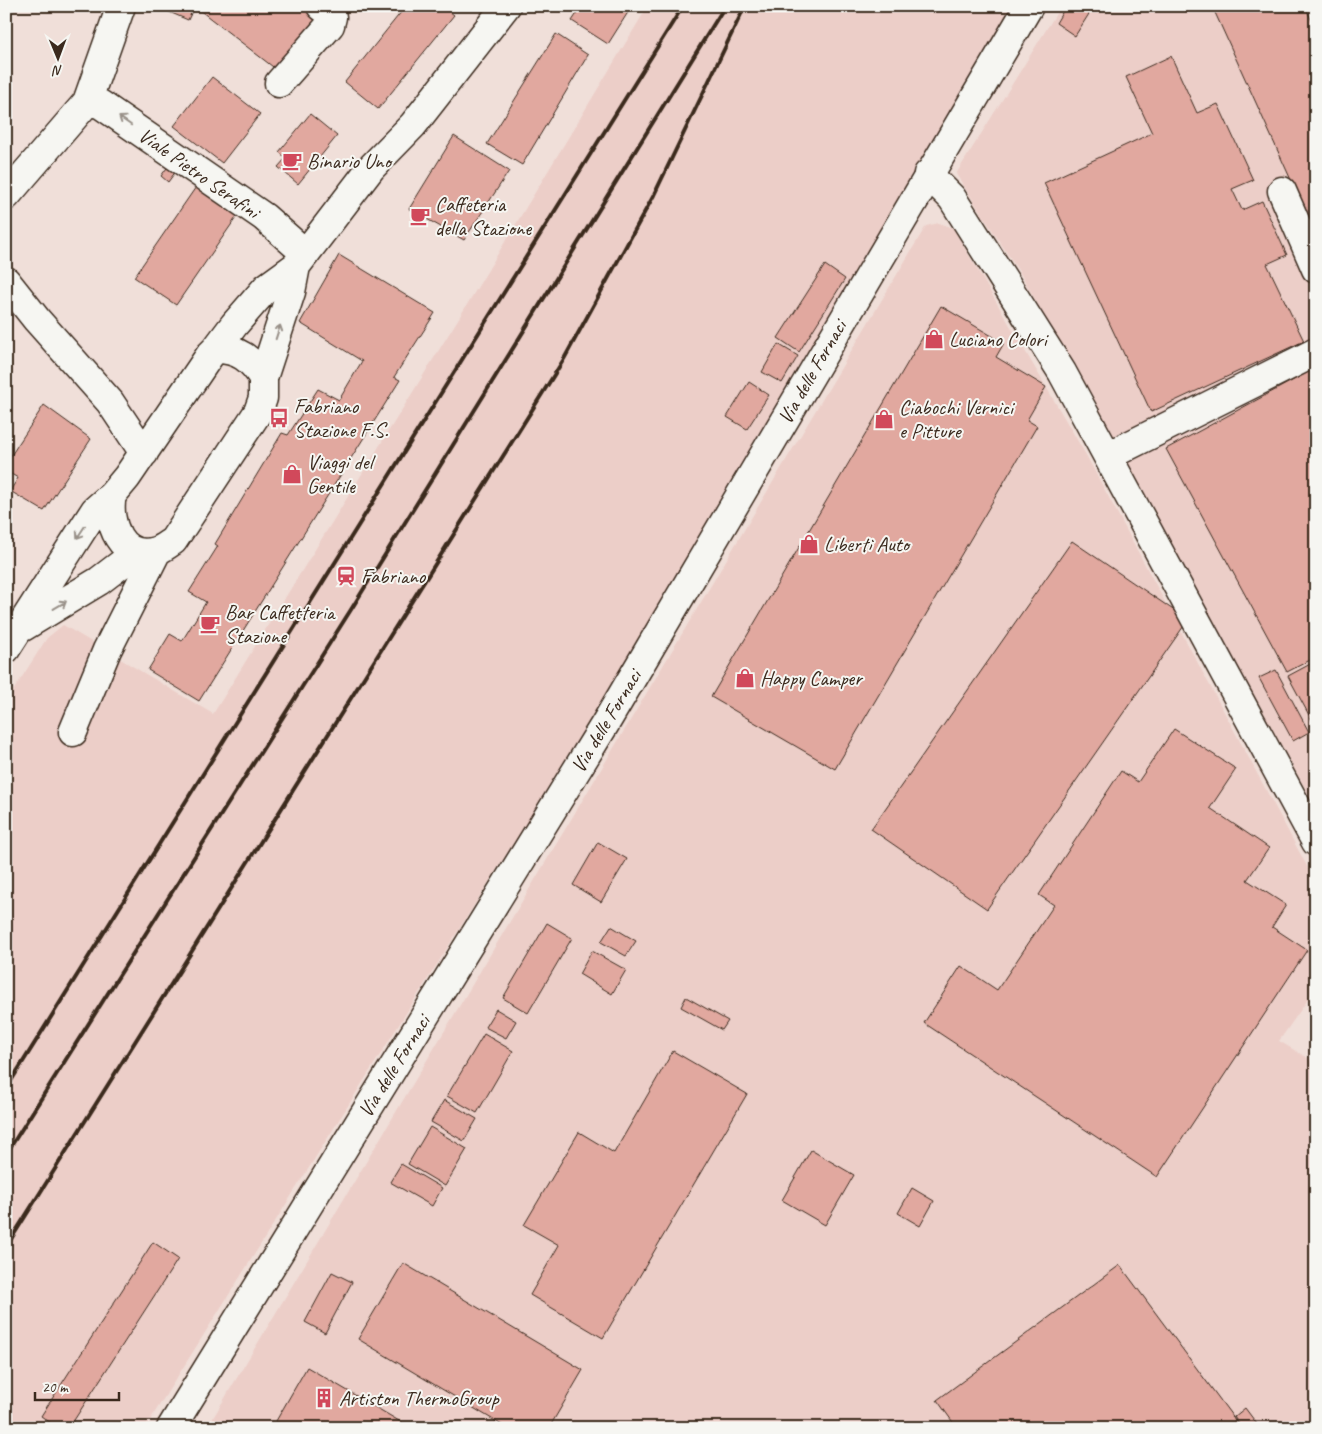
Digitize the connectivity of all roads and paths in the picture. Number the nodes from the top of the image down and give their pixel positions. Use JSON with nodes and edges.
{"nodes":[{"id":1,"x":122,"y":6,"type":"edge"},
{"id":2,"x":321,"y":6,"type":"edge"},
{"id":3,"x":506,"y":6,"type":"edge"},
{"id":4,"x":1028,"y":6,"type":"edge"},
{"id":5,"x":279,"y":83,"type":"dead end"},
{"id":6,"x":94,"y":103,"type":"junction"},
{"id":7,"x":928,"y":174,"type":"junction"},
{"id":8,"x":1282,"y":191,"type":"dead end"},
{"id":9,"x":6,"y":196,"type":"edge"},
{"id":10,"x":300,"y":260,"type":"junction"},
{"id":11,"x":1316,"y":269,"type":"edge"},
{"id":12,"x":6,"y":281,"type":"edge"},
{"id":13,"x":216,"y":349,"type":"junction"},
{"id":14,"x":1316,"y":352,"type":"edge"},
{"id":15,"x":263,"y":378,"type":"junction"},
{"id":16,"x":110,"y":402,"type":"junction"},
{"id":17,"x":167,"y":419,"type":"junction"},
{"id":18,"x":144,"y":453,"type":"junction"},
{"id":19,"x":1108,"y":456,"type":"junction"},
{"id":20,"x":112,"y":495,"type":"junction"},
{"id":21,"x":147,"y":551,"type":"junction"},
{"id":22,"x":10,"y":636,"type":"edge"},
{"id":23,"x":73,"y":732,"type":"dead end"},
{"id":24,"x":1316,"y":842,"type":"edge"},
{"id":25,"x":171,"y":1428,"type":"edge"}],
"edges":[{"from":1,"to":6,"type":"street"},
{"from":2,"to":5,"type":"street"},
{"from":3,"to":10,"type":"street"},
{"from":4,"to":7,"type":"street","name":"Via delle Fornaci"},
{"from":6,"to":9,"type":"street"},
{"from":10,"to":6,"type":"street","name":"Viale Pietro Serafini","one_way":true},
{"from":7,"to":19,"type":"street"},
{"from":7,"to":25,"type":"street","name":"Via delle Fornaci"},
{"from":8,"to":11,"type":"street"},
{"from":10,"to":13,"type":"street"},
{"from":15,"to":10,"type":"street","one_way":true},
{"from":12,"to":16,"type":"street"},
{"from":13,"to":15,"type":"street"},
{"from":13,"to":17,"type":"street"},
{"from":14,"to":19,"type":"street"},
{"from":15,"to":21,"type":"street"},
{"from":16,"to":17,"type":"street"},
{"from":16,"to":18,"type":"street"},
{"from":17,"to":18,"type":"street"},
{"from":18,"to":20,"type":"street"},
{"from":19,"to":24,"type":"street"},
{"from":20,"to":21,"type":"street"},
{"from":20,"to":22,"type":"street","one_way":true},
{"from":22,"to":21,"type":"street","one_way":true},
{"from":21,"to":23,"type":"street"}]}
